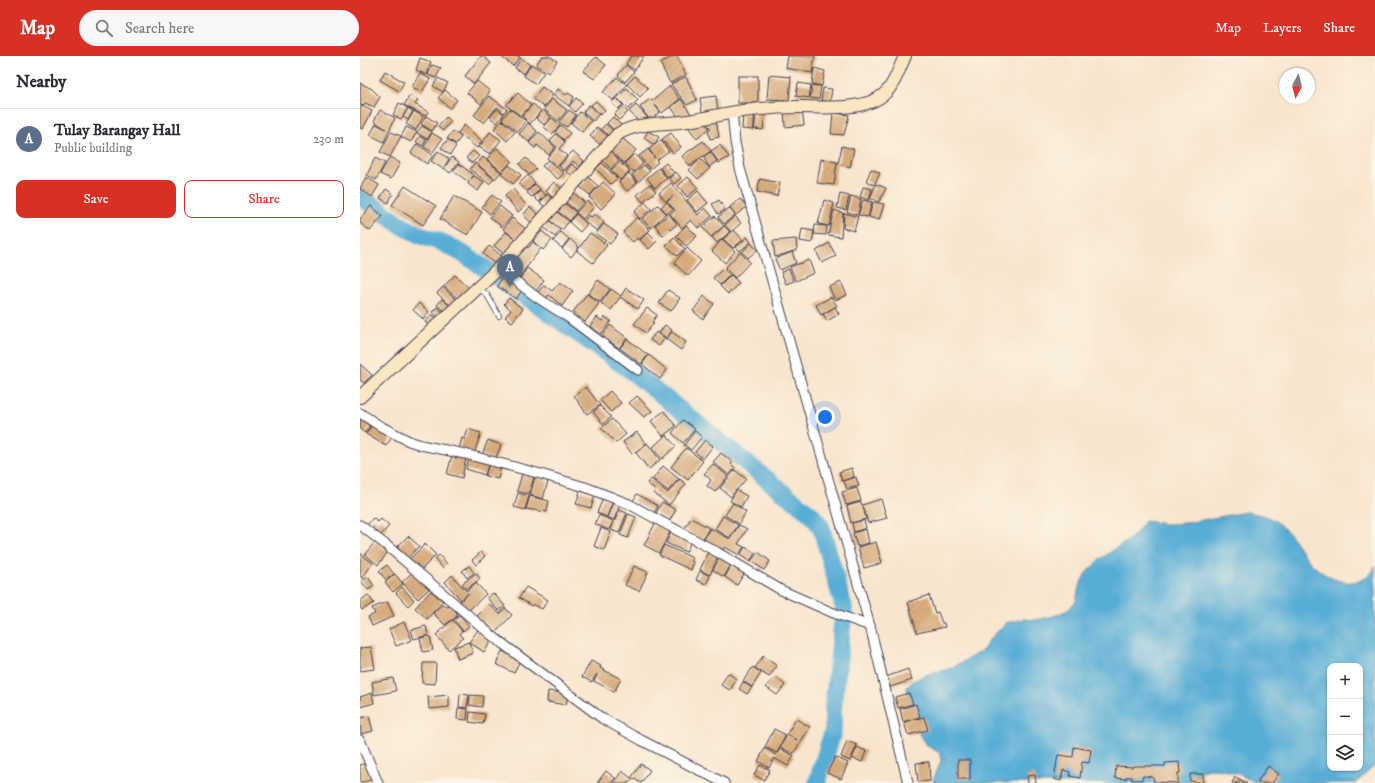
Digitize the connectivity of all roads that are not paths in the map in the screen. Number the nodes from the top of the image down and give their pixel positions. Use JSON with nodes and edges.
{"nodes":[{"id":1,"x":905,"y":56,"type":"edge"},
{"id":2,"x":732,"y":112,"type":"junction"},
{"id":3,"x":494,"y":272,"type":"junction"},
{"id":4,"x":478,"y":287,"type":"junction"},
{"id":5,"x":499,"y":316,"type":"dead end"},
{"id":6,"x":638,"y":370,"type":"dead end"},
{"id":7,"x":360,"y":397,"type":"edge"},
{"id":8,"x":360,"y":413,"type":"edge"},
{"id":9,"x":360,"y":525,"type":"edge"},
{"id":10,"x":870,"y":626,"type":"junction"},
{"id":11,"x":360,"y":740,"type":"edge"},
{"id":12,"x":378,"y":783,"type":"edge"},
{"id":13,"x":724,"y":783,"type":"edge"},
{"id":14,"x":908,"y":783,"type":"edge"}],
"edges":[{"from":1,"to":2,"type":"street"},
{"from":2,"to":3,"type":"street"},
{"from":2,"to":10,"type":"street"},
{"from":3,"to":4,"type":"street"},
{"from":3,"to":6,"type":"street"},
{"from":4,"to":5,"type":"lane"},
{"from":4,"to":7,"type":"street"},
{"from":8,"to":10,"type":"street"},
{"from":9,"to":13,"type":"street"},
{"from":10,"to":14,"type":"street"},
{"from":11,"to":12,"type":"street"}]}
